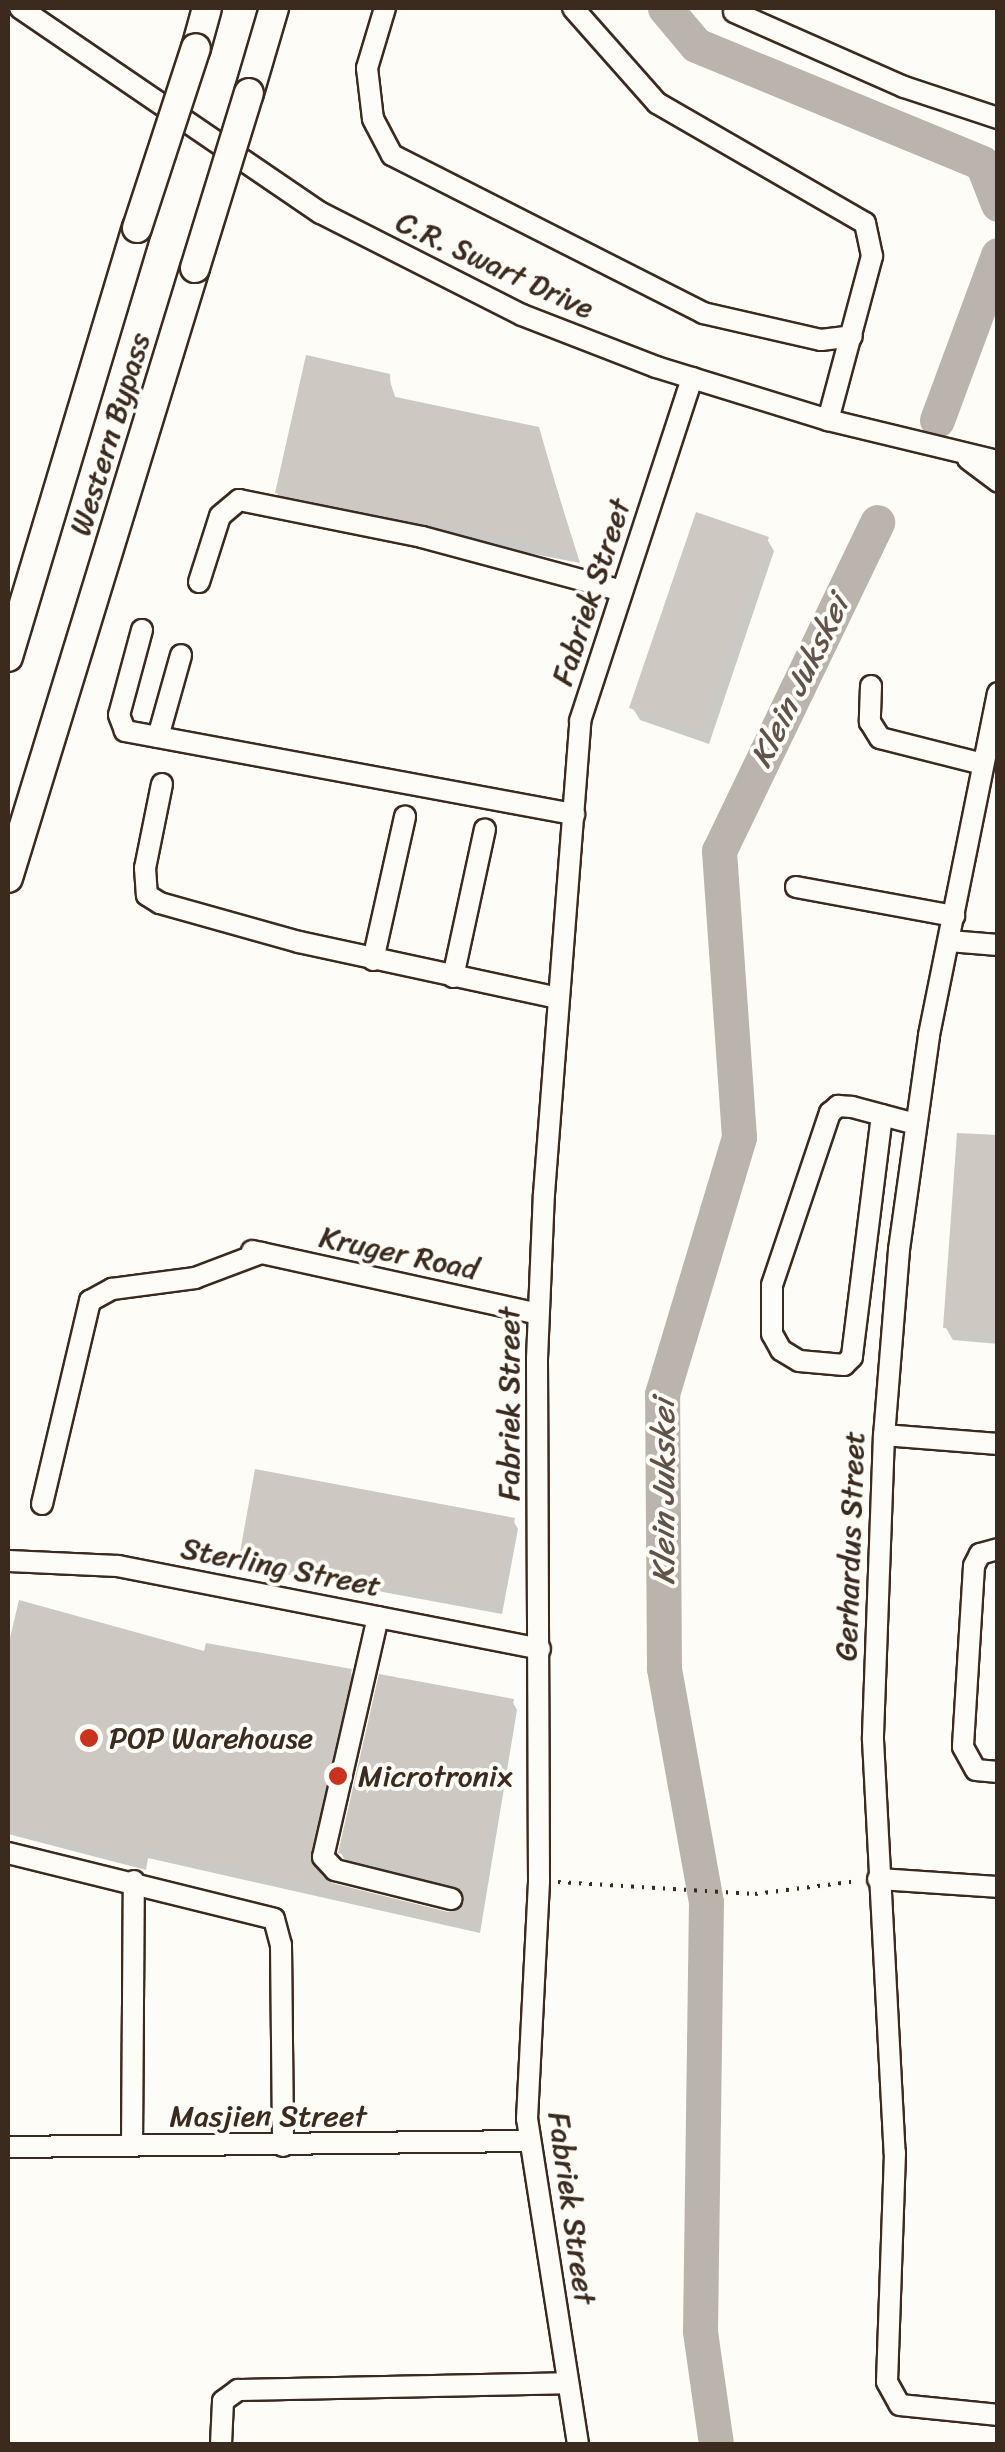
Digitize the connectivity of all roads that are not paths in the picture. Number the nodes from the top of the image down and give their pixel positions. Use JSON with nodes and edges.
{"nodes":[{"id":1,"x":20,"y":8,"type":"edge"},
{"id":2,"x":207,"y":8,"type":"edge"},
{"id":3,"x":274,"y":8,"type":"edge"},
{"id":4,"x":385,"y":8,"type":"edge"},
{"id":5,"x":573,"y":8,"type":"edge"},
{"id":6,"x":734,"y":12,"type":"dead end"},
{"id":7,"x":998,"y":118,"type":"edge"},
{"id":8,"x":852,"y":336,"type":"junction"},
{"id":9,"x":692,"y":378,"type":"junction"},
{"id":10,"x":828,"y":420,"type":"junction"},
{"id":11,"x":968,"y":455,"type":"junction"},
{"id":12,"x":998,"y":458,"type":"edge"},
{"id":13,"x":998,"y":482,"type":"edge"},
{"id":14,"x":199,"y":582,"type":"dead end"},
{"id":15,"x":622,"y":592,"type":"junction"},
{"id":16,"x":142,"y":630,"type":"dead end"},
{"id":17,"x":181,"y":655,"type":"dead end"},
{"id":18,"x":8,"y":657,"type":"edge"},
{"id":19,"x":871,"y":686,"type":"dead end"},
{"id":20,"x":998,"y":693,"type":"edge"},
{"id":21,"x":158,"y":737,"type":"junction"},
{"id":22,"x":983,"y":764,"type":"junction"},
{"id":23,"x":162,"y":784,"type":"dead end"},
{"id":24,"x":574,"y":814,"type":"junction"},
{"id":25,"x":405,"y":817,"type":"dead end"},
{"id":26,"x":485,"y":829,"type":"dead end"},
{"id":27,"x":8,"y":878,"type":"edge"},
{"id":28,"x":796,"y":887,"type":"dead end"},
{"id":29,"x":954,"y":916,"type":"junction"},
{"id":30,"x":949,"y":942,"type":"junction"},
{"id":31,"x":998,"y":945,"type":"edge"},
{"id":32,"x":373,"y":960,"type":"junction"},
{"id":33,"x":454,"y":978,"type":"junction"},
{"id":34,"x":558,"y":998,"type":"junction"},
{"id":35,"x":882,"y":1115,"type":"junction"},
{"id":36,"x":916,"y":1124,"type":"junction"},
{"id":37,"x":538,"y":1314,"type":"junction"},
{"id":38,"x":884,"y":1435,"type":"junction"},
{"id":39,"x":998,"y":1444,"type":"edge"},
{"id":40,"x":42,"y":1504,"type":"dead end"},
{"id":41,"x":998,"y":1549,"type":"edge"},
{"id":42,"x":8,"y":1560,"type":"edge"},
{"id":43,"x":378,"y":1617,"type":"junction"},
{"id":44,"x":540,"y":1649,"type":"junction"},
{"id":45,"x":998,"y":1772,"type":"edge"},
{"id":46,"x":8,"y":1853,"type":"edge"},
{"id":47,"x":878,"y":1879,"type":"junction"},
{"id":48,"x":134,"y":1881,"type":"junction"},
{"id":49,"x":998,"y":1887,"type":"edge"},
{"id":50,"x":451,"y":1898,"type":"dead end"},
{"id":51,"x":529,"y":2141,"type":"junction"},
{"id":52,"x":132,"y":2146,"type":"junction"},
{"id":53,"x":284,"y":2146,"type":"junction"},
{"id":54,"x":8,"y":2147,"type":"edge"},
{"id":55,"x":568,"y":2383,"type":"junction"},
{"id":56,"x":998,"y":2416,"type":"edge"},
{"id":57,"x":221,"y":2444,"type":"edge"},
{"id":58,"x":578,"y":2444,"type":"edge"}],
"edges":[{"from":1,"to":9,"type":"street","name":"C.R. Swart Drive"},
{"from":2,"to":18,"type":"highway","name":"Western Bypass","bridge":true},
{"from":3,"to":27,"type":"highway","name":"Western Bypass","bridge":true},
{"from":4,"to":8,"type":"street"},
{"from":5,"to":8,"type":"street"},
{"from":6,"to":7,"type":"street"},
{"from":8,"to":10,"type":"street"},
{"from":9,"to":10,"type":"street","name":"C.R. Swart Drive"},
{"from":9,"to":15,"type":"street","name":"Fabriek Street"},
{"from":10,"to":11,"type":"street","name":"C.R. Swart Drive"},
{"from":11,"to":12,"type":"street"},
{"from":11,"to":13,"type":"street"},
{"from":14,"to":15,"type":"street"},
{"from":15,"to":24,"type":"street","name":"Fabriek Street"},
{"from":16,"to":21,"type":"street"},
{"from":17,"to":21,"type":"street"},
{"from":19,"to":22,"type":"street"},
{"from":20,"to":22,"type":"street","name":"Gerhardus Street"},
{"from":21,"to":24,"type":"street"},
{"from":22,"to":29,"type":"street","name":"Gerhardus Street"},
{"from":23,"to":32,"type":"street"},
{"from":24,"to":34,"type":"street","name":"Fabriek Street"},
{"from":25,"to":32,"type":"street"},
{"from":26,"to":33,"type":"street"},
{"from":28,"to":29,"type":"street"},
{"from":29,"to":30,"type":"street","name":"Gerhardus Street"},
{"from":30,"to":31,"type":"street"},
{"from":30,"to":36,"type":"street","name":"Gerhardus Street"},
{"from":32,"to":33,"type":"street"},
{"from":33,"to":34,"type":"street"},
{"from":34,"to":37,"type":"street","name":"Fabriek Street"},
{"from":35,"to":35,"type":"street"},
{"from":35,"to":36,"type":"street"},
{"from":36,"to":38,"type":"street","name":"Gerhardus Street"},
{"from":37,"to":40,"type":"street","name":"Kruger Road"},
{"from":37,"to":44,"type":"street","name":"Fabriek Street"},
{"from":38,"to":39,"type":"street"},
{"from":38,"to":47,"type":"street","name":"Gerhardus Street"},
{"from":41,"to":45,"type":"street"},
{"from":42,"to":43,"type":"street","name":"Sterling Street"},
{"from":43,"to":44,"type":"street","name":"Sterling Street"},
{"from":43,"to":50,"type":"street"},
{"from":44,"to":51,"type":"street","name":"Fabriek Street"},
{"from":46,"to":48,"type":"street"},
{"from":47,"to":49,"type":"street"},
{"from":47,"to":56,"type":"street","name":"Gerhardus Street"},
{"from":48,"to":52,"type":"street"},
{"from":48,"to":53,"type":"street"},
{"from":51,"to":53,"type":"street","name":"Masjien Street"},
{"from":51,"to":55,"type":"street","name":"Fabriek Street"},
{"from":52,"to":53,"type":"street","name":"Masjien Street"},
{"from":52,"to":54,"type":"street","name":"Masjien Street"},
{"from":55,"to":57,"type":"street"},
{"from":55,"to":58,"type":"street","name":"Fabriek Street"}]}
